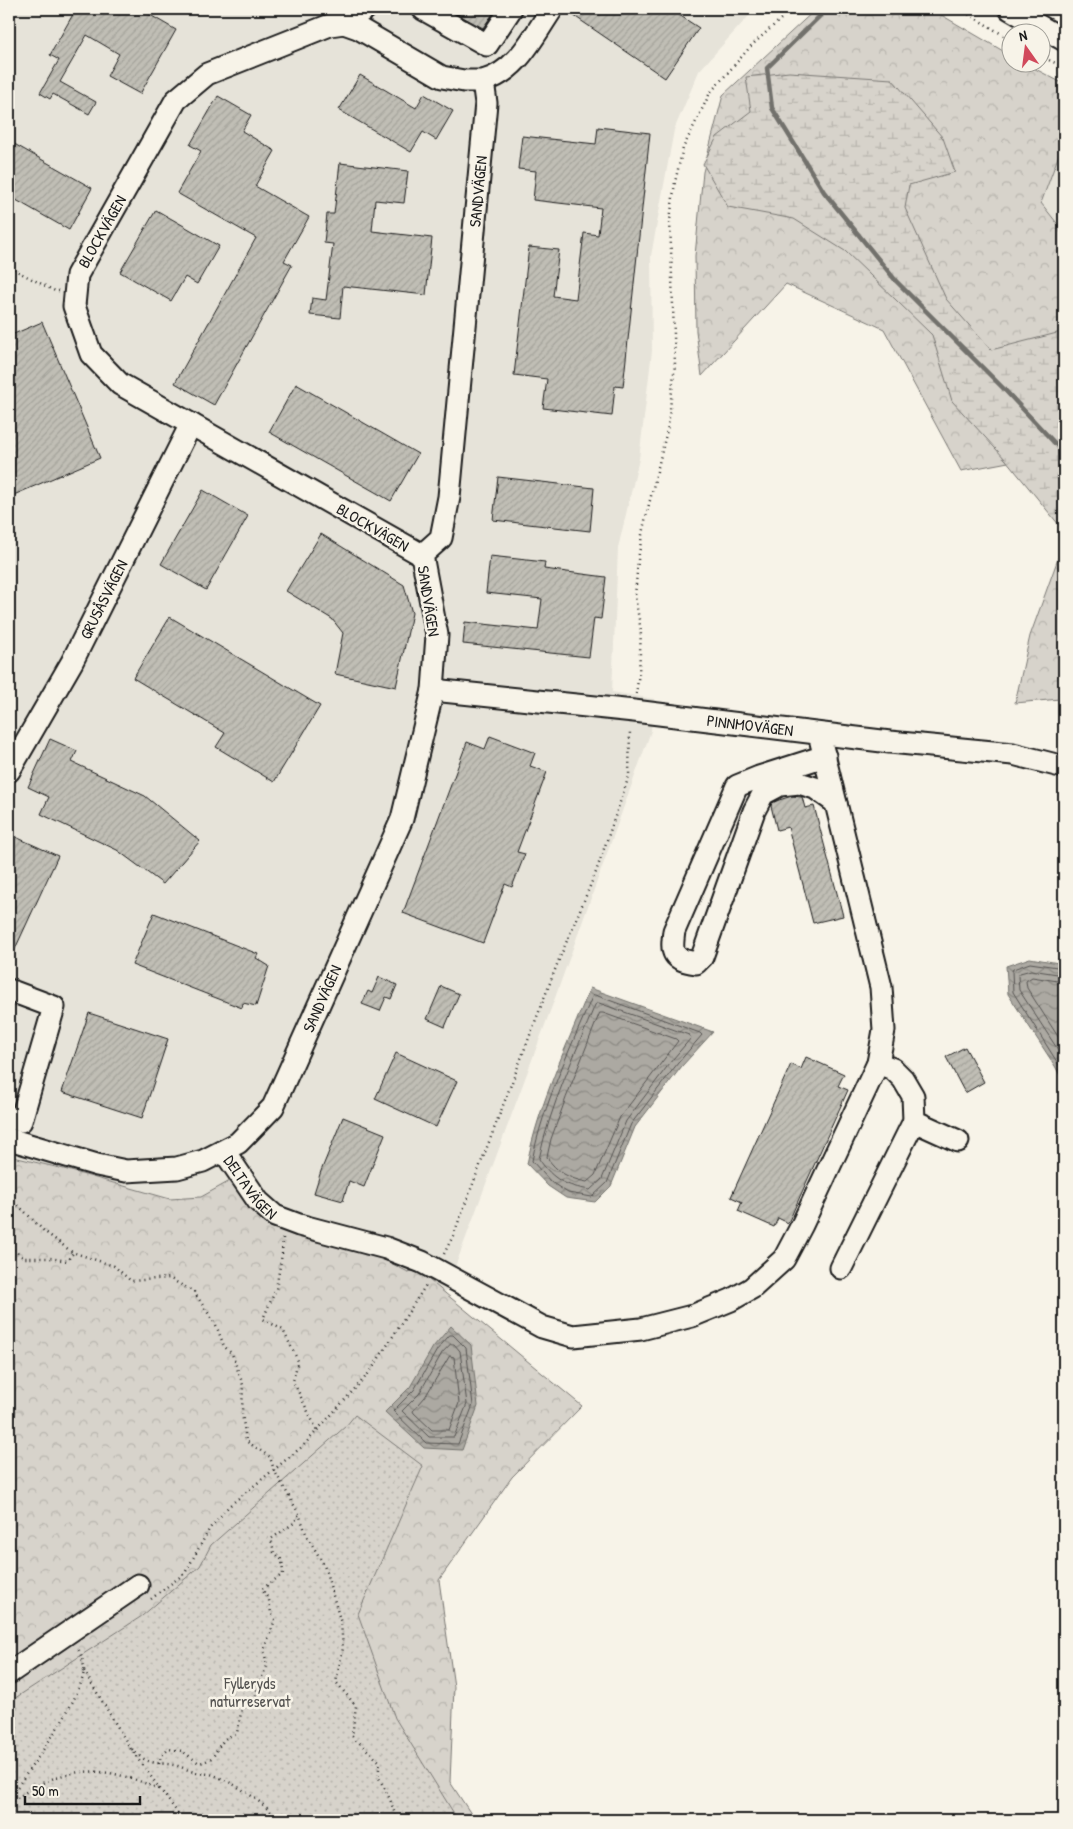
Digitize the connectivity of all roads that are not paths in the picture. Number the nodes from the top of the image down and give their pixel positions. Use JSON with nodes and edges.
{"nodes":[{"id":1,"x":365,"y":9,"type":"edge"},
{"id":2,"x":423,"y":9,"type":"edge"},
{"id":3,"x":511,"y":9,"type":"edge"},
{"id":4,"x":552,"y":9,"type":"edge"},
{"id":5,"x":1010,"y":9,"type":"edge"},
{"id":6,"x":344,"y":23,"type":"junction"},
{"id":7,"x":1064,"y":40,"type":"edge"},
{"id":8,"x":483,"y":81,"type":"junction"},
{"id":9,"x":191,"y":424,"type":"junction"},
{"id":10,"x":422,"y":555,"type":"junction"},
{"id":11,"x":433,"y":690,"type":"junction"},
{"id":12,"x":820,"y":734,"type":"junction"},
{"id":13,"x":825,"y":756,"type":"junction"},
{"id":14,"x":1064,"y":767,"type":"edge"},
{"id":15,"x":9,"y":771,"type":"edge"},
{"id":16,"x":836,"y":803,"type":"junction"},
{"id":17,"x":9,"y":990,"type":"edge"},
{"id":18,"x":878,"y":1063,"type":"junction"},
{"id":19,"x":9,"y":1117,"type":"edge"},
{"id":20,"x":914,"y":1121,"type":"junction"},
{"id":21,"x":9,"y":1139,"type":"edge"},
{"id":22,"x":958,"y":1141,"type":"dead end"},
{"id":23,"x":224,"y":1151,"type":"junction"},
{"id":24,"x":841,"y":1268,"type":"dead end"},
{"id":25,"x":143,"y":1593,"type":"road end"},
{"id":26,"x":9,"y":1674,"type":"edge"}],
"edges":[{"from":1,"to":6,"type":"street","name":"BLOCKVÄGEN"},
{"from":2,"to":3,"type":"street"},
{"from":4,"to":8,"type":"street"},
{"from":5,"to":7,"type":"street"},
{"from":6,"to":8,"type":"street"},
{"from":6,"to":9,"type":"street","name":"BLOCKVÄGEN"},
{"from":8,"to":10,"type":"street","name":"SANDVÄGEN"},
{"from":9,"to":10,"type":"street","name":"BLOCKVÄGEN"},
{"from":9,"to":15,"type":"street","name":"GRUSÅSVÄGEN"},
{"from":10,"to":11,"type":"street","name":"SANDVÄGEN"},
{"from":11,"to":12,"type":"street","name":"PINNMOVÄGEN"},
{"from":11,"to":23,"type":"street","name":"SANDVÄGEN"},
{"from":12,"to":13,"type":"street","name":"DELTAVÄGEN"},
{"from":12,"to":14,"type":"street","name":"PINNMOVÄGEN"},
{"from":13,"to":16,"type":"street","name":"DELTAVÄGEN"},
{"from":13,"to":16,"type":"street"},
{"from":16,"to":18,"type":"street","name":"DELTAVÄGEN"},
{"from":17,"to":19,"type":"street"},
{"from":18,"to":20,"type":"street"},
{"from":18,"to":23,"type":"street","name":"DELTAVÄGEN"},
{"from":20,"to":22,"type":"street"},
{"from":20,"to":24,"type":"street"},
{"from":21,"to":23,"type":"street","name":"DELTAVÄGEN"},
{"from":25,"to":26,"type":"street"}]}
